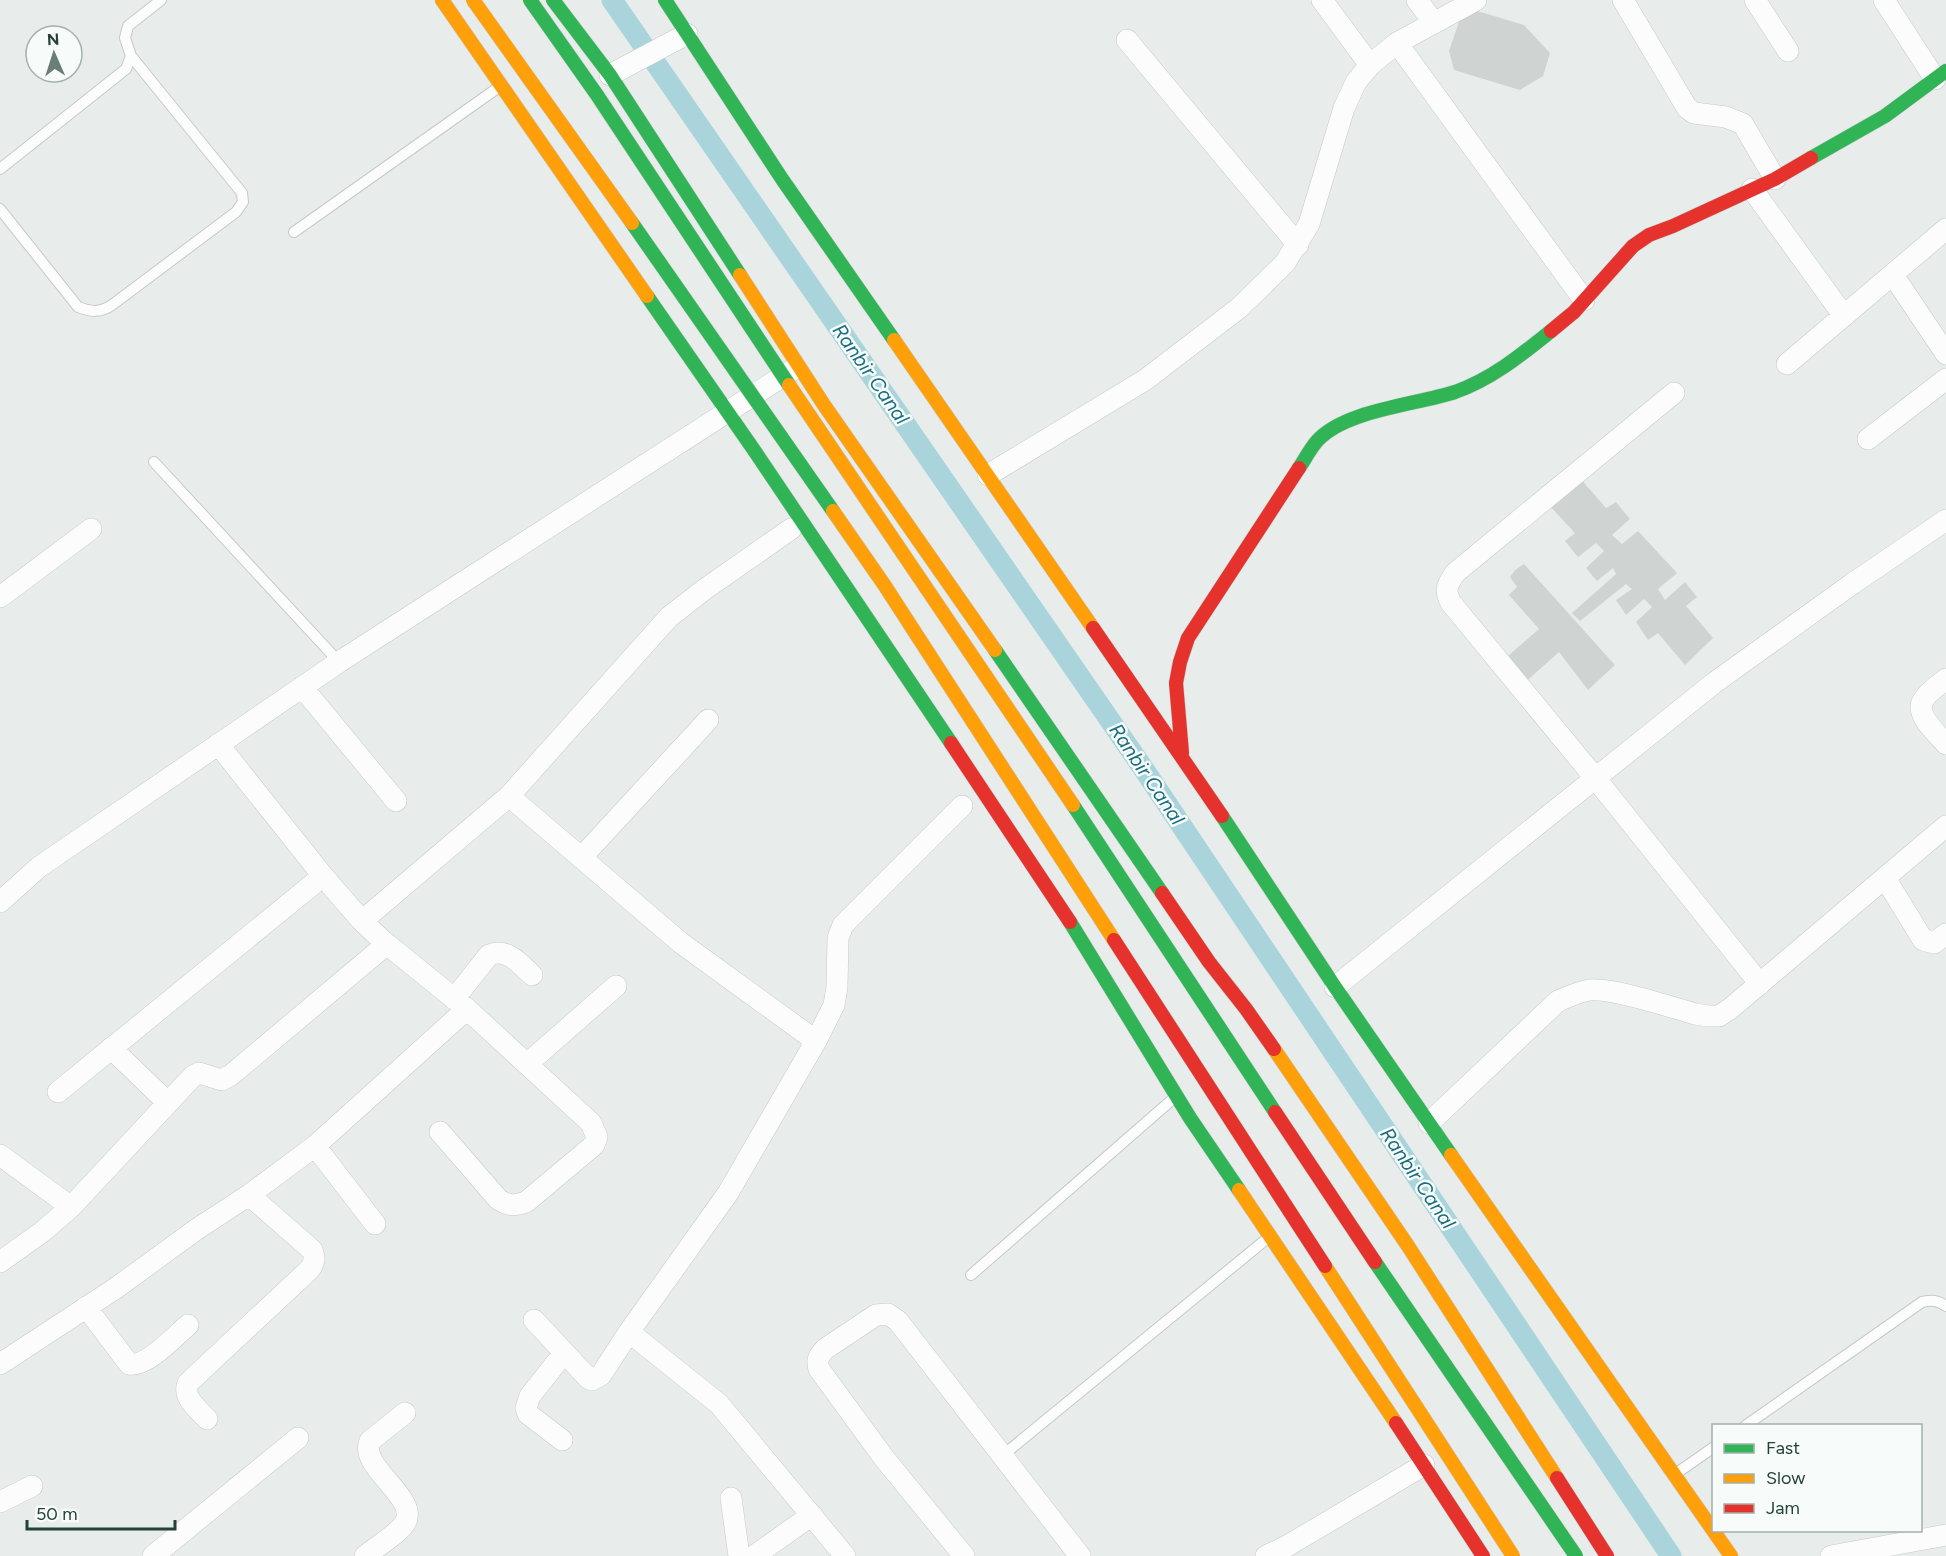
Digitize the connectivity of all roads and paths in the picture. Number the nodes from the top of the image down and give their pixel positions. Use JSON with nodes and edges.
{"nodes":[{"id":1,"x":160,"y":0,"type":"edge"},
{"id":2,"x":442,"y":0,"type":"edge"},
{"id":3,"x":473,"y":0,"type":"edge"},
{"id":4,"x":530,"y":0,"type":"edge"},
{"id":5,"x":553,"y":0,"type":"edge"},
{"id":6,"x":664,"y":0,"type":"edge"},
{"id":7,"x":1322,"y":0,"type":"edge"},
{"id":8,"x":1418,"y":0,"type":"edge"},
{"id":9,"x":1476,"y":0,"type":"edge"},
{"id":10,"x":1623,"y":0,"type":"edge"},
{"id":11,"x":1755,"y":0,"type":"edge"},
{"id":12,"x":1884,"y":0,"type":"edge"},
{"id":13,"x":1434,"y":23,"type":"junction"},
{"id":14,"x":678,"y":38,"type":"junction"},
{"id":15,"x":1127,"y":40,"type":"dead end"},
{"id":16,"x":1397,"y":43,"type":"junction"},
{"id":17,"x":1788,"y":51,"type":"dead end"},
{"id":18,"x":131,"y":56,"type":"junction"},
{"id":19,"x":1370,"y":65,"type":"junction"},
{"id":20,"x":617,"y":73,"type":"junction"},
{"id":21,"x":1941,"y":75,"type":"edge"},
{"id":22,"x":502,"y":85,"type":"junction"},
{"id":23,"x":0,"y":169,"type":"edge"},
{"id":24,"x":1775,"y":179,"type":"junction"},
{"id":25,"x":1752,"y":189,"type":"junction"},
{"id":26,"x":0,"y":209,"type":"edge"},
{"id":27,"x":1946,"y":229,"type":"edge"},
{"id":28,"x":294,"y":232,"type":"dead end"},
{"id":29,"x":1298,"y":245,"type":"junction"},
{"id":30,"x":1893,"y":275,"type":"junction"},
{"id":31,"x":1584,"y":300,"type":"junction"},
{"id":32,"x":1844,"y":316,"type":"junction"},
{"id":33,"x":1946,"y":354,"type":"edge"},
{"id":34,"x":1787,"y":364,"type":"dead end"},
{"id":35,"x":799,"y":366,"type":"junction"},
{"id":36,"x":1946,"y":379,"type":"edge"},
{"id":37,"x":1674,"y":393,"type":"dead end"},
{"id":38,"x":726,"y":411,"type":"junction"},
{"id":39,"x":1868,"y":439,"type":"dead end"},
{"id":40,"x":154,"y":462,"type":"dead end"},
{"id":41,"x":988,"y":475,"type":"junction"},
{"id":42,"x":1946,"y":520,"type":"edge"},
{"id":43,"x":91,"y":529,"type":"dead end"},
{"id":44,"x":791,"y":529,"type":"dead end"},
{"id":45,"x":0,"y":597,"type":"edge"},
{"id":46,"x":339,"y":663,"type":"junction"},
{"id":47,"x":1946,"y":679,"type":"edge"},
{"id":48,"x":302,"y":687,"type":"junction"},
{"id":49,"x":708,"y":720,"type":"dead end"},
{"id":50,"x":218,"y":744,"type":"junction"},
{"id":51,"x":1946,"y":744,"type":"edge"},
{"id":52,"x":1182,"y":756,"type":"junction"},
{"id":53,"x":1596,"y":779,"type":"junction"},
{"id":54,"x":509,"y":796,"type":"junction"},
{"id":55,"x":396,"y":801,"type":"dead end"},
{"id":56,"x":962,"y":806,"type":"dead end"},
{"id":57,"x":1946,"y":826,"type":"edge"},
{"id":58,"x":581,"y":858,"type":"junction"},
{"id":59,"x":323,"y":876,"type":"junction"},
{"id":60,"x":1885,"y":878,"type":"junction"},
{"id":61,"x":0,"y":902,"type":"edge"},
{"id":62,"x":362,"y":921,"type":"junction"},
{"id":63,"x":1946,"y":934,"type":"edge"},
{"id":64,"x":387,"y":944,"type":"junction"},
{"id":65,"x":532,"y":975,"type":"dead end"},
{"id":66,"x":1760,"y":984,"type":"junction"},
{"id":67,"x":616,"y":986,"type":"dead end"},
{"id":68,"x":1335,"y":987,"type":"junction"},
{"id":69,"x":460,"y":1004,"type":"junction"},
{"id":70,"x":816,"y":1041,"type":"junction"},
{"id":71,"x":111,"y":1048,"type":"junction"},
{"id":72,"x":527,"y":1064,"type":"junction"},
{"id":73,"x":58,"y":1092,"type":"dead end"},
{"id":74,"x":1177,"y":1096,"type":"junction"},
{"id":75,"x":168,"y":1103,"type":"junction"},
{"id":76,"x":1429,"y":1123,"type":"junction"},
{"id":77,"x":440,"y":1132,"type":"dead end"},
{"id":78,"x":315,"y":1146,"type":"junction"},
{"id":79,"x":0,"y":1155,"type":"edge"},
{"id":80,"x":249,"y":1196,"type":"junction"},
{"id":81,"x":71,"y":1207,"type":"junction"},
{"id":82,"x":375,"y":1224,"type":"dead end"},
{"id":83,"x":1270,"y":1236,"type":"junction"},
{"id":84,"x":0,"y":1262,"type":"edge"},
{"id":85,"x":971,"y":1275,"type":"dead end"},
{"id":86,"x":1946,"y":1306,"type":"edge"},
{"id":87,"x":86,"y":1308,"type":"junction"},
{"id":88,"x":534,"y":1320,"type":"dead end"},
{"id":89,"x":188,"y":1325,"type":"dead end"},
{"id":90,"x":629,"y":1332,"type":"junction"},
{"id":91,"x":564,"y":1353,"type":"junction"},
{"id":92,"x":0,"y":1364,"type":"edge"},
{"id":93,"x":405,"y":1413,"type":"dead end"},
{"id":94,"x":207,"y":1419,"type":"dead end"},
{"id":95,"x":1746,"y":1424,"type":"edge"},
{"id":96,"x":298,"y":1438,"type":"dead end"},
{"id":97,"x":562,"y":1440,"type":"dead end"},
{"id":98,"x":1712,"y":1448,"type":"edge"},
{"id":99,"x":1002,"y":1456,"type":"junction"},
{"id":100,"x":1424,"y":1465,"type":"junction"},
{"id":101,"x":1674,"y":1475,"type":"junction"},
{"id":102,"x":32,"y":1486,"type":"dead end"},
{"id":103,"x":731,"y":1498,"type":"dead end"},
{"id":104,"x":0,"y":1502,"type":"edge"},
{"id":105,"x":812,"y":1515,"type":"junction"},
{"id":106,"x":1712,"y":1529,"type":"edge"},
{"id":107,"x":1714,"y":1532,"type":"edge"},
{"id":108,"x":1946,"y":1535,"type":"edge"},
{"id":109,"x":153,"y":1556,"type":"edge"},
{"id":110,"x":365,"y":1556,"type":"edge"},
{"id":111,"x":739,"y":1556,"type":"edge"},
{"id":112,"x":754,"y":1556,"type":"edge"},
{"id":113,"x":845,"y":1556,"type":"edge"},
{"id":114,"x":964,"y":1556,"type":"edge"},
{"id":115,"x":1080,"y":1556,"type":"edge"},
{"id":116,"x":1266,"y":1556,"type":"edge"},
{"id":117,"x":1483,"y":1556,"type":"edge"},
{"id":118,"x":1514,"y":1556,"type":"edge"},
{"id":119,"x":1576,"y":1556,"type":"edge"},
{"id":120,"x":1607,"y":1556,"type":"edge"},
{"id":121,"x":1731,"y":1556,"type":"edge"},
{"id":122,"x":1831,"y":1556,"type":"edge"}],
"edges":[{"from":1,"to":18,"type":"lane"},
{"from":2,"to":22,"type":"main road"},
{"from":3,"to":118,"type":"main road","bridge":true},
{"from":4,"to":119,"type":"main road","bridge":true},
{"from":5,"to":20,"type":"main road"},
{"from":6,"to":14,"type":"main road"},
{"from":7,"to":19,"type":"street"},
{"from":8,"to":13,"type":"street"},
{"from":9,"to":13,"type":"street"},
{"from":10,"to":24,"type":"street"},
{"from":11,"to":17,"type":"street"},
{"from":12,"to":21,"type":"street"},
{"from":13,"to":16,"type":"street"},
{"from":14,"to":20,"type":"street"},
{"from":14,"to":41,"type":"main road"},
{"from":15,"to":29,"type":"street"},
{"from":16,"to":19,"type":"street"},
{"from":16,"to":31,"type":"street"},
{"from":18,"to":23,"type":"lane"},
{"from":18,"to":26,"type":"lane"},
{"from":19,"to":29,"type":"street"},
{"from":20,"to":35,"type":"main road"},
{"from":21,"to":24,"type":"main road"},
{"from":22,"to":28,"type":"lane"},
{"from":22,"to":38,"type":"main road"},
{"from":24,"to":25,"type":"main road"},
{"from":25,"to":31,"type":"main road"},
{"from":25,"to":32,"type":"street"},
{"from":27,"to":30,"type":"street"},
{"from":29,"to":41,"type":"street"},
{"from":30,"to":32,"type":"street"},
{"from":30,"to":33,"type":"street"},
{"from":31,"to":52,"type":"main road"},
{"from":32,"to":34,"type":"street"},
{"from":35,"to":38,"type":"street"},
{"from":35,"to":120,"type":"main road"},
{"from":36,"to":39,"type":"street"},
{"from":37,"to":53,"type":"street"},
{"from":38,"to":46,"type":"street"},
{"from":38,"to":74,"type":"main road"},
{"from":40,"to":46,"type":"lane"},
{"from":41,"to":52,"type":"main road"},
{"from":42,"to":53,"type":"street"},
{"from":43,"to":45,"type":"street"},
{"from":44,"to":54,"type":"street"},
{"from":46,"to":48,"type":"street"},
{"from":47,"to":51,"type":"street"},
{"from":48,"to":50,"type":"street"},
{"from":48,"to":55,"type":"street"},
{"from":49,"to":58,"type":"street"},
{"from":50,"to":59,"type":"street"},
{"from":50,"to":61,"type":"street"},
{"from":52,"to":68,"type":"main road"},
{"from":53,"to":66,"type":"street"},
{"from":53,"to":68,"type":"street"},
{"from":54,"to":58,"type":"street"},
{"from":54,"to":62,"type":"street"},
{"from":56,"to":70,"type":"street"},
{"from":57,"to":60,"type":"street"},
{"from":58,"to":70,"type":"street"},
{"from":59,"to":62,"type":"street"},
{"from":59,"to":71,"type":"street"},
{"from":60,"to":63,"type":"street"},
{"from":60,"to":66,"type":"street"},
{"from":62,"to":64,"type":"street"},
{"from":64,"to":69,"type":"street"},
{"from":64,"to":75,"type":"street"},
{"from":65,"to":69,"type":"street"},
{"from":66,"to":76,"type":"street"},
{"from":67,"to":72,"type":"street"},
{"from":68,"to":76,"type":"main road"},
{"from":69,"to":72,"type":"street"},
{"from":69,"to":78,"type":"street"},
{"from":70,"to":90,"type":"street"},
{"from":71,"to":73,"type":"street"},
{"from":71,"to":75,"type":"street"},
{"from":72,"to":77,"type":"street"},
{"from":74,"to":83,"type":"main road"},
{"from":74,"to":85,"type":"lane"},
{"from":75,"to":81,"type":"street"},
{"from":76,"to":101,"type":"main road"},
{"from":78,"to":80,"type":"street"},
{"from":78,"to":82,"type":"street"},
{"from":79,"to":81,"type":"street"},
{"from":80,"to":87,"type":"street"},
{"from":80,"to":94,"type":"street"},
{"from":81,"to":84,"type":"street"},
{"from":83,"to":99,"type":"lane"},
{"from":83,"to":100,"type":"main road"},
{"from":86,"to":95,"type":"lane"},
{"from":87,"to":89,"type":"street"},
{"from":87,"to":92,"type":"street"},
{"from":88,"to":91,"type":"street"},
{"from":90,"to":91,"type":"street"},
{"from":90,"to":105,"type":"street"},
{"from":91,"to":97,"type":"street"},
{"from":93,"to":110,"type":"street"},
{"from":96,"to":109,"type":"street"},
{"from":98,"to":101,"type":"lane"},
{"from":99,"to":114,"type":"street"},
{"from":99,"to":115,"type":"street"},
{"from":100,"to":116,"type":"street"},
{"from":100,"to":117,"type":"main road"},
{"from":101,"to":106,"type":"main road"},
{"from":102,"to":104,"type":"street"},
{"from":103,"to":111,"type":"street"},
{"from":105,"to":112,"type":"street"},
{"from":105,"to":113,"type":"street"},
{"from":107,"to":121,"type":"main road"},
{"from":108,"to":122,"type":"street"}]}
